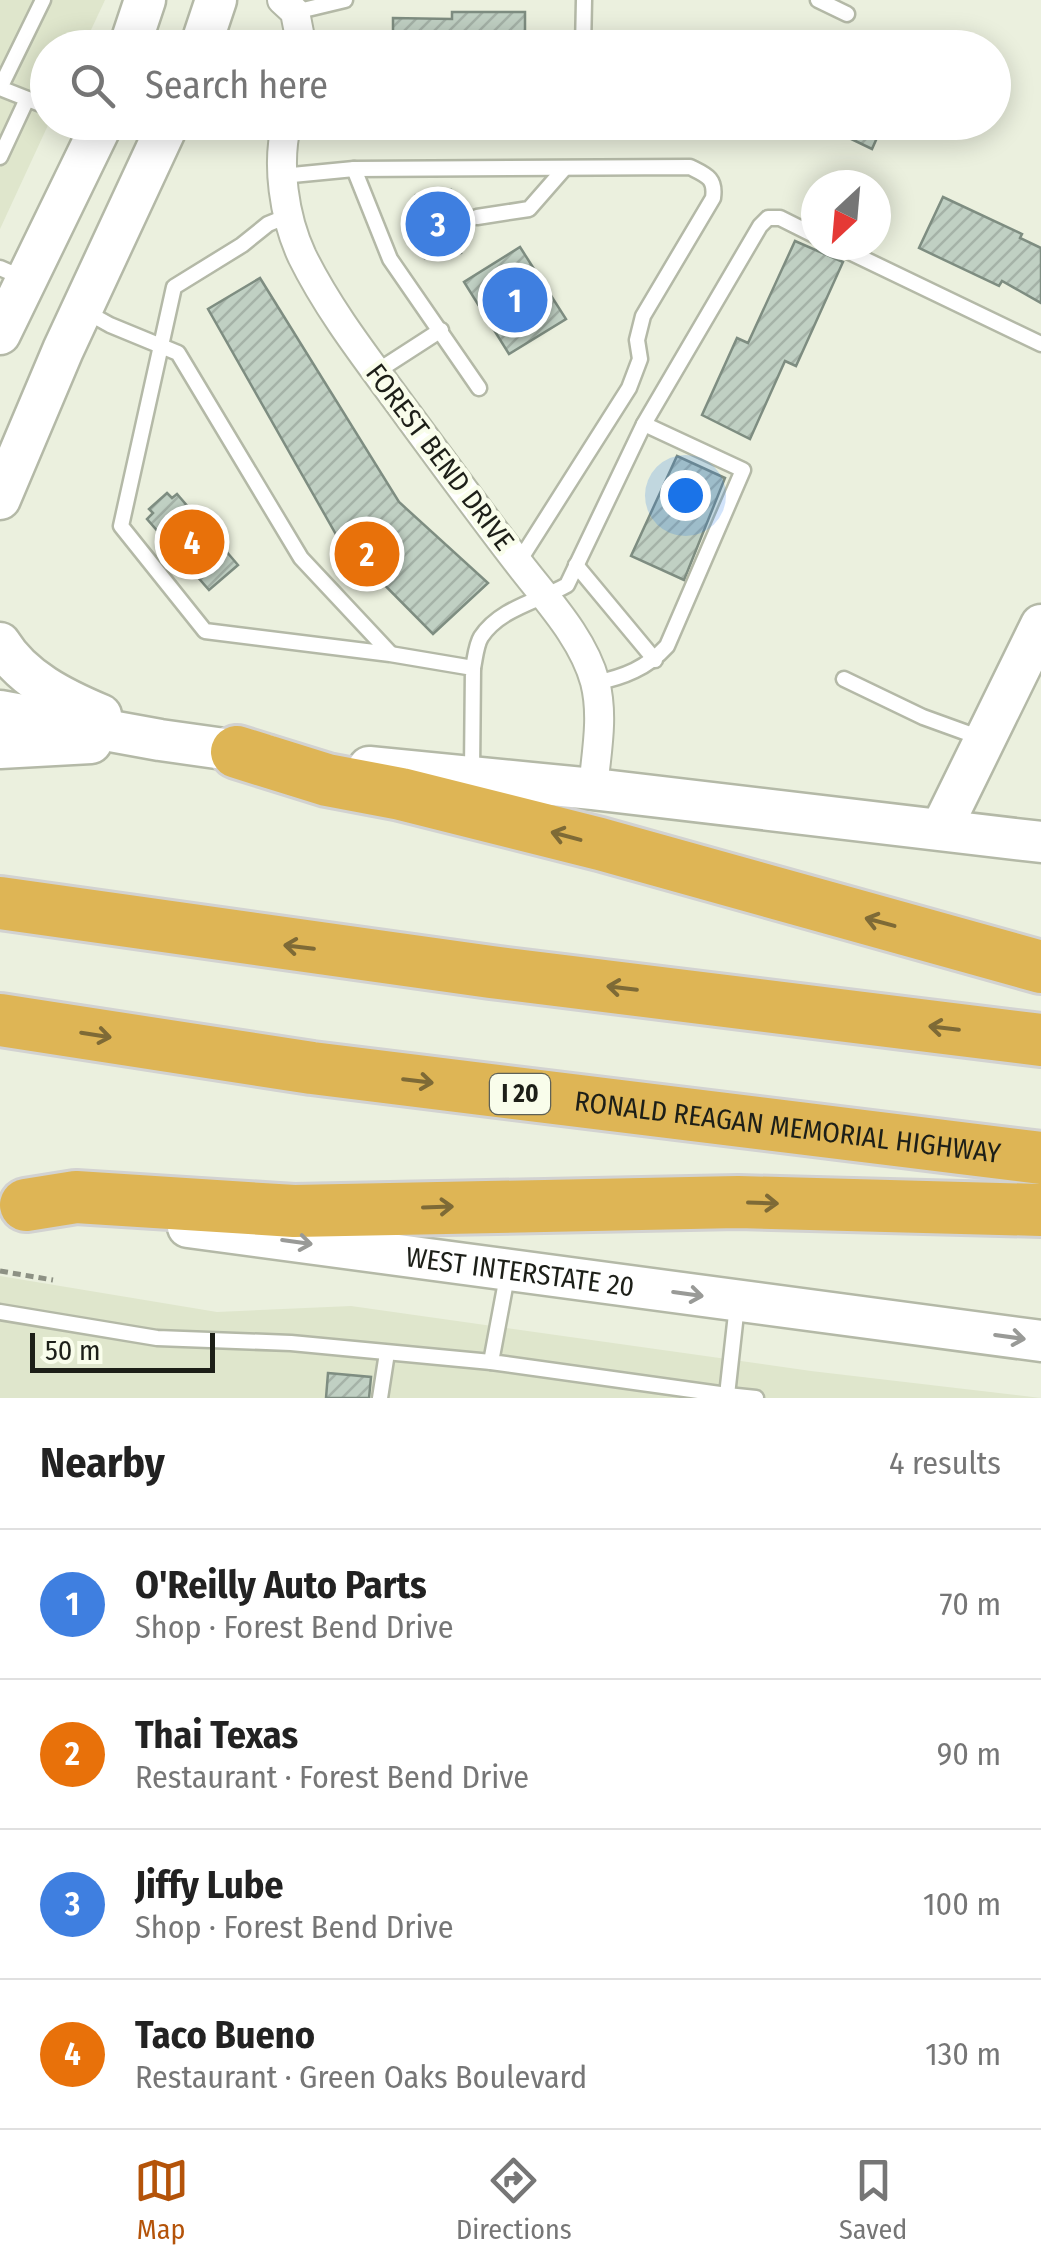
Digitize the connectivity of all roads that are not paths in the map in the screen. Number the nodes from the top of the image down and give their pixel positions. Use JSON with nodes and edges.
{"nodes":[{"id":1,"x":43,"y":0,"type":"edge"},
{"id":2,"x":145,"y":0,"type":"edge"},
{"id":3,"x":216,"y":0,"type":"edge"},
{"id":4,"x":345,"y":0,"type":"edge"},
{"id":5,"x":584,"y":0,"type":"edge"},
{"id":6,"x":818,"y":0,"type":"edge"},
{"id":7,"x":289,"y":6,"type":"edge"},
{"id":8,"x":848,"y":14,"type":"dead end"},
{"id":9,"x":135,"y":30,"type":"edge"},
{"id":10,"x":206,"y":30,"type":"edge"},
{"id":11,"x":296,"y":30,"type":"edge"},
{"id":12,"x":583,"y":30,"type":"edge"},
{"id":13,"x":26,"y":98,"type":"junction"},
{"id":14,"x":30,"y":100,"type":"edge"},
{"id":15,"x":89,"y":140,"type":"edge"},
{"id":16,"x":99,"y":140,"type":"edge"},
{"id":17,"x":161,"y":140,"type":"edge"},
{"id":18,"x":282,"y":140,"type":"edge"},
{"id":19,"x":0,"y":156,"type":"edge"},
{"id":20,"x":354,"y":169,"type":"junction"},
{"id":21,"x":564,"y":170,"type":"junction"},
{"id":22,"x":282,"y":176,"type":"junction"},
{"id":23,"x":290,"y":216,"type":"junction"},
{"id":24,"x":477,"y":217,"type":"dead end"},
{"id":25,"x":801,"y":228,"type":"edge"},
{"id":26,"x":867,"y":260,"type":"edge"},
{"id":27,"x":11,"y":297,"type":"edge"},
{"id":28,"x":82,"y":310,"type":"junction"},
{"id":29,"x":441,"y":330,"type":"junction"},
{"id":30,"x":1041,"y":344,"type":"edge"},
{"id":31,"x":162,"y":346,"type":"junction"},
{"id":32,"x":376,"y":372,"type":"junction"},
{"id":33,"x":479,"y":388,"type":"dead end"},
{"id":34,"x":644,"y":424,"type":"junction"},
{"id":35,"x":19,"y":451,"type":"junction"},
{"id":36,"x":0,"y":499,"type":"edge"},
{"id":37,"x":518,"y":562,"type":"junction"},
{"id":38,"x":576,"y":565,"type":"junction"},
{"id":39,"x":546,"y":596,"type":"junction"},
{"id":40,"x":1041,"y":624,"type":"edge"},
{"id":41,"x":0,"y":643,"type":"edge"},
{"id":42,"x":390,"y":654,"type":"junction"},
{"id":43,"x":655,"y":660,"type":"junction"},
{"id":44,"x":473,"y":668,"type":"junction"},
{"id":45,"x":844,"y":679,"type":"dead end"},
{"id":46,"x":595,"y":683,"type":"junction"},
{"id":47,"x":0,"y":711,"type":"edge"},
{"id":48,"x":160,"y":740,"type":"junction"},
{"id":49,"x":986,"y":740,"type":"junction"},
{"id":50,"x":0,"y":748,"type":"edge"},
{"id":51,"x":237,"y":752,"type":"junction"},
{"id":52,"x":472,"y":778,"type":"junction"},
{"id":53,"x":593,"y":788,"type":"junction"},
{"id":54,"x":941,"y":829,"type":"junction"},
{"id":55,"x":1041,"y":842,"type":"edge"},
{"id":56,"x":0,"y":903,"type":"edge"},
{"id":57,"x":1041,"y":966,"type":"edge"},
{"id":58,"x":0,"y":1020,"type":"edge"},
{"id":59,"x":1041,"y":1040,"type":"edge"},
{"id":60,"x":1041,"y":1158,"type":"edge"},
{"id":61,"x":13,"y":1203,"type":"edge"},
{"id":62,"x":1041,"y":1210,"type":"edge"},
{"id":63,"x":508,"y":1270,"type":"junction"},
{"id":64,"x":737,"y":1300,"type":"junction"},
{"id":65,"x":0,"y":1312,"type":"edge"},
{"id":66,"x":1041,"y":1342,"type":"edge"},
{"id":67,"x":387,"y":1352,"type":"junction"},
{"id":68,"x":492,"y":1362,"type":"junction"},
{"id":69,"x":726,"y":1396,"type":"edge"},
{"id":70,"x":380,"y":1398,"type":"edge"},
{"id":71,"x":756,"y":1398,"type":"edge"}],
"edges":[{"from":1,"to":13,"type":"lane"},
{"from":2,"to":9,"type":"main road"},
{"from":3,"to":10,"type":"main road"},
{"from":4,"to":7,"type":"lane"},
{"from":5,"to":12,"type":"lane"},
{"from":6,"to":8,"type":"lane"},
{"from":7,"to":11,"type":"street"},
{"from":13,"to":14,"type":"lane"},
{"from":13,"to":19,"type":"lane"},
{"from":15,"to":27,"type":"main road"},
{"from":16,"to":28,"type":"main road"},
{"from":17,"to":28,"type":"main road"},
{"from":18,"to":22,"type":"street","name":"FOREST BEND DRIVE"},
{"from":20,"to":21,"type":"lane"},
{"from":20,"to":22,"type":"lane"},
{"from":20,"to":29,"type":"lane"},
{"from":21,"to":24,"type":"lane"},
{"from":21,"to":37,"type":"lane"},
{"from":22,"to":23,"type":"street","name":"FOREST BEND DRIVE"},
{"from":23,"to":31,"type":"lane"},
{"from":23,"to":32,"type":"street","name":"FOREST BEND DRIVE"},
{"from":25,"to":34,"type":"lane"},
{"from":26,"to":30,"type":"lane"},
{"from":27,"to":35,"type":"main road"},
{"from":28,"to":31,"type":"lane"},
{"from":28,"to":35,"type":"main road"},
{"from":29,"to":32,"type":"lane"},
{"from":29,"to":33,"type":"lane"},
{"from":31,"to":42,"type":"lane"},
{"from":31,"to":42,"type":"lane"},
{"from":32,"to":37,"type":"street","name":"FOREST BEND DRIVE"},
{"from":34,"to":38,"type":"lane"},
{"from":34,"to":43,"type":"lane"},
{"from":35,"to":36,"type":"main road"},
{"from":37,"to":39,"type":"street","name":"FOREST BEND DRIVE"},
{"from":38,"to":39,"type":"lane"},
{"from":38,"to":43,"type":"lane"},
{"from":39,"to":44,"type":"lane"},
{"from":39,"to":46,"type":"street","name":"FOREST BEND DRIVE"},
{"from":40,"to":49,"type":"main road"},
{"from":41,"to":48,"type":"main road"},
{"from":42,"to":44,"type":"lane"},
{"from":43,"to":46,"type":"lane"},
{"from":44,"to":52,"type":"lane"},
{"from":45,"to":49,"type":"lane"},
{"from":46,"to":53,"type":"street","name":"FOREST BEND DRIVE"},
{"from":47,"to":48,"type":"main road"},
{"from":48,"to":50,"type":"main road"},
{"from":48,"to":51,"type":"main road"},
{"from":49,"to":54,"type":"main road"},
{"from":51,"to":52,"type":"main road"},
{"from":57,"to":51,"type":"highway","one_way":true},
{"from":52,"to":53,"type":"main road"},
{"from":53,"to":54,"type":"main road"},
{"from":54,"to":55,"type":"main road"},
{"from":59,"to":56,"type":"highway","one_way":true},
{"from":58,"to":60,"type":"highway","name":"RONALD REAGAN MEMORIAL HIGHWAY","number":"I 20","one_way":true},
{"from":61,"to":62,"type":"highway","one_way":true},
{"from":61,"to":63,"type":"main road","name":"WEST INTERSTATE 20","one_way":true},
{"from":63,"to":64,"type":"main road","name":"WEST INTERSTATE 20","one_way":true},
{"from":63,"to":68,"type":"lane"},
{"from":64,"to":66,"type":"main road","name":"WEST INTERSTATE 20","one_way":true},
{"from":64,"to":69,"type":"lane"},
{"from":65,"to":67,"type":"lane"},
{"from":67,"to":68,"type":"lane"},
{"from":67,"to":70,"type":"lane"},
{"from":68,"to":69,"type":"lane"},
{"from":69,"to":71,"type":"lane"}]}
